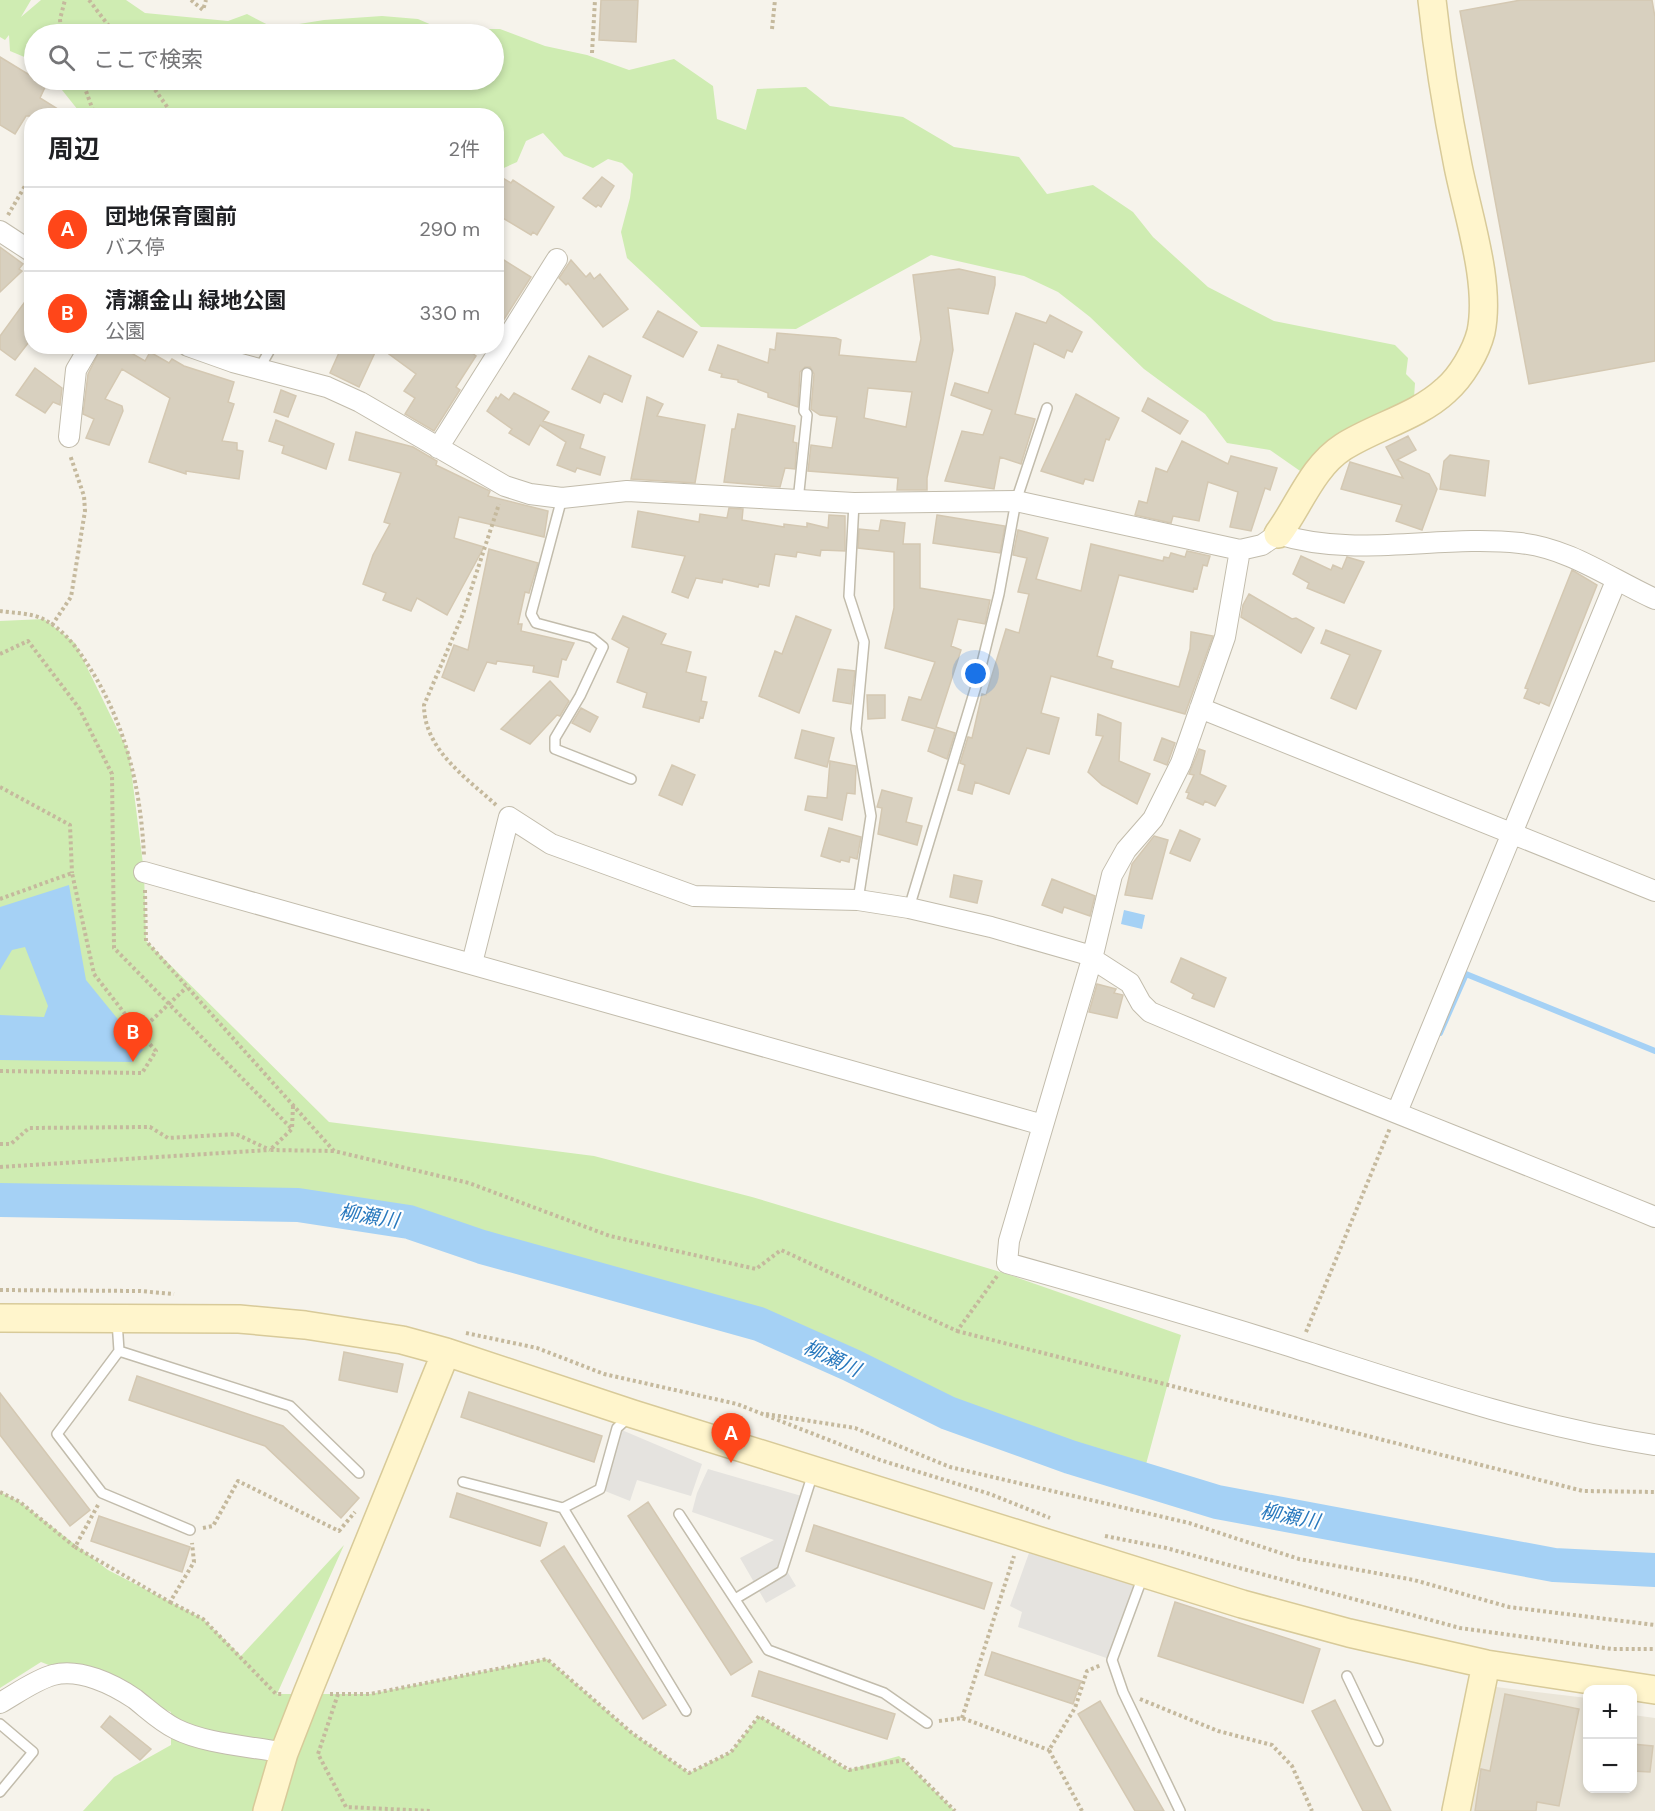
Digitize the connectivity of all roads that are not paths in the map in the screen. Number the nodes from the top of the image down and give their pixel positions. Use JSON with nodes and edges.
{"nodes":[{"id":1,"x":1432,"y":0,"type":"edge"},
{"id":2,"x":3,"y":226,"type":"edge"},
{"id":3,"x":24,"y":245,"type":"edge"},
{"id":4,"x":557,"y":259,"type":"dead end"},
{"id":5,"x":504,"y":343,"type":"edge"},
{"id":6,"x":85,"y":354,"type":"edge"},
{"id":7,"x":213,"y":354,"type":"edge"},
{"id":8,"x":267,"y":354,"type":"edge"},
{"id":9,"x":497,"y":354,"type":"edge"},
{"id":10,"x":259,"y":369,"type":"junction"},
{"id":11,"x":807,"y":373,"type":"dead end"},
{"id":12,"x":1047,"y":408,"type":"dead end"},
{"id":13,"x":69,"y":437,"type":"road end"},
{"id":14,"x":438,"y":448,"type":"junction"},
{"id":15,"x":562,"y":498,"type":"junction"},
{"id":16,"x":798,"y":501,"type":"junction"},
{"id":17,"x":1016,"y":501,"type":"junction"},
{"id":18,"x":854,"y":503,"type":"junction"},
{"id":19,"x":1278,"y":534,"type":"junction"},
{"id":20,"x":1240,"y":550,"type":"junction"},
{"id":21,"x":1616,"y":581,"type":"junction"},
{"id":22,"x":1655,"y":599,"type":"edge"},
{"id":23,"x":1200,"y":708,"type":"junction"},
{"id":24,"x":631,"y":779,"type":"dead end"},
{"id":25,"x":1511,"y":834,"type":"junction"},
{"id":26,"x":144,"y":872,"type":"road end"},
{"id":27,"x":1655,"y":891,"type":"edge"},
{"id":28,"x":858,"y":900,"type":"junction"},
{"id":29,"x":909,"y":908,"type":"junction"},
{"id":30,"x":1092,"y":959,"type":"junction"},
{"id":31,"x":472,"y":963,"type":"junction"},
{"id":32,"x":1397,"y":1112,"type":"junction"},
{"id":33,"x":1043,"y":1125,"type":"junction"},
{"id":34,"x":1655,"y":1217,"type":"edge"},
{"id":35,"x":117,"y":1317,"type":"junction"},
{"id":36,"x":0,"y":1318,"type":"edge"},
{"id":37,"x":119,"y":1352,"type":"junction"},
{"id":38,"x":446,"y":1352,"type":"junction"},
{"id":39,"x":633,"y":1414,"type":"junction"},
{"id":40,"x":1655,"y":1445,"type":"edge"},
{"id":41,"x":814,"y":1471,"type":"junction"},
{"id":42,"x":359,"y":1473,"type":"dead end"},
{"id":43,"x":463,"y":1482,"type":"dead end"},
{"id":44,"x":563,"y":1508,"type":"junction"},
{"id":45,"x":679,"y":1514,"type":"dead end"},
{"id":46,"x":190,"y":1530,"type":"road end"},
{"id":47,"x":1144,"y":1573,"type":"junction"},
{"id":48,"x":735,"y":1599,"type":"junction"},
{"id":49,"x":1486,"y":1664,"type":"junction"},
{"id":50,"x":1347,"y":1676,"type":"dead end"},
{"id":51,"x":1655,"y":1690,"type":"edge"},
{"id":52,"x":0,"y":1703,"type":"edge"},
{"id":53,"x":686,"y":1711,"type":"dead end"},
{"id":54,"x":927,"y":1723,"type":"road end"},
{"id":55,"x":0,"y":1724,"type":"edge"},
{"id":56,"x":1378,"y":1741,"type":"dead end"},
{"id":57,"x":284,"y":1753,"type":"junction"},
{"id":58,"x":0,"y":1792,"type":"edge"},
{"id":59,"x":267,"y":1811,"type":"edge"},
{"id":60,"x":1180,"y":1811,"type":"edge"},
{"id":61,"x":1456,"y":1811,"type":"edge"}],
"edges":[{"from":1,"to":19,"type":"street"},
{"from":2,"to":3,"type":"street"},
{"from":4,"to":5,"type":"street"},
{"from":6,"to":13,"type":"street"},
{"from":7,"to":10,"type":"street"},
{"from":8,"to":10,"type":"lane"},
{"from":9,"to":14,"type":"street"},
{"from":10,"to":14,"type":"street"},
{"from":11,"to":16,"type":"lane"},
{"from":12,"to":17,"type":"lane"},
{"from":14,"to":15,"type":"street"},
{"from":15,"to":16,"type":"street"},
{"from":15,"to":24,"type":"lane"},
{"from":16,"to":18,"type":"street"},
{"from":17,"to":18,"type":"street"},
{"from":17,"to":20,"type":"street"},
{"from":17,"to":29,"type":"lane"},
{"from":18,"to":28,"type":"lane"},
{"from":19,"to":20,"type":"street"},
{"from":19,"to":21,"type":"street"},
{"from":20,"to":23,"type":"street"},
{"from":21,"to":22,"type":"street"},
{"from":21,"to":25,"type":"street"},
{"from":23,"to":25,"type":"street"},
{"from":23,"to":30,"type":"street"},
{"from":25,"to":27,"type":"street"},
{"from":25,"to":32,"type":"street"},
{"from":26,"to":31,"type":"street"},
{"from":28,"to":29,"type":"street"},
{"from":28,"to":31,"type":"street"},
{"from":29,"to":30,"type":"street"},
{"from":30,"to":32,"type":"street"},
{"from":30,"to":33,"type":"street"},
{"from":31,"to":33,"type":"street"},
{"from":32,"to":34,"type":"street"},
{"from":33,"to":40,"type":"street"},
{"from":35,"to":36,"type":"street"},
{"from":35,"to":37,"type":"lane"},
{"from":35,"to":38,"type":"street"},
{"from":37,"to":42,"type":"lane"},
{"from":37,"to":46,"type":"lane"},
{"from":38,"to":39,"type":"street"},
{"from":38,"to":57,"type":"street"},
{"from":39,"to":41,"type":"street"},
{"from":39,"to":44,"type":"lane"},
{"from":41,"to":47,"type":"street"},
{"from":41,"to":48,"type":"lane"},
{"from":43,"to":44,"type":"lane"},
{"from":44,"to":53,"type":"lane"},
{"from":45,"to":48,"type":"lane"},
{"from":47,"to":49,"type":"street"},
{"from":47,"to":60,"type":"lane"},
{"from":48,"to":54,"type":"lane"},
{"from":49,"to":51,"type":"street"},
{"from":49,"to":61,"type":"street"},
{"from":50,"to":56,"type":"lane"},
{"from":52,"to":57,"type":"street"},
{"from":55,"to":58,"type":"lane"},
{"from":57,"to":59,"type":"street"}]}
